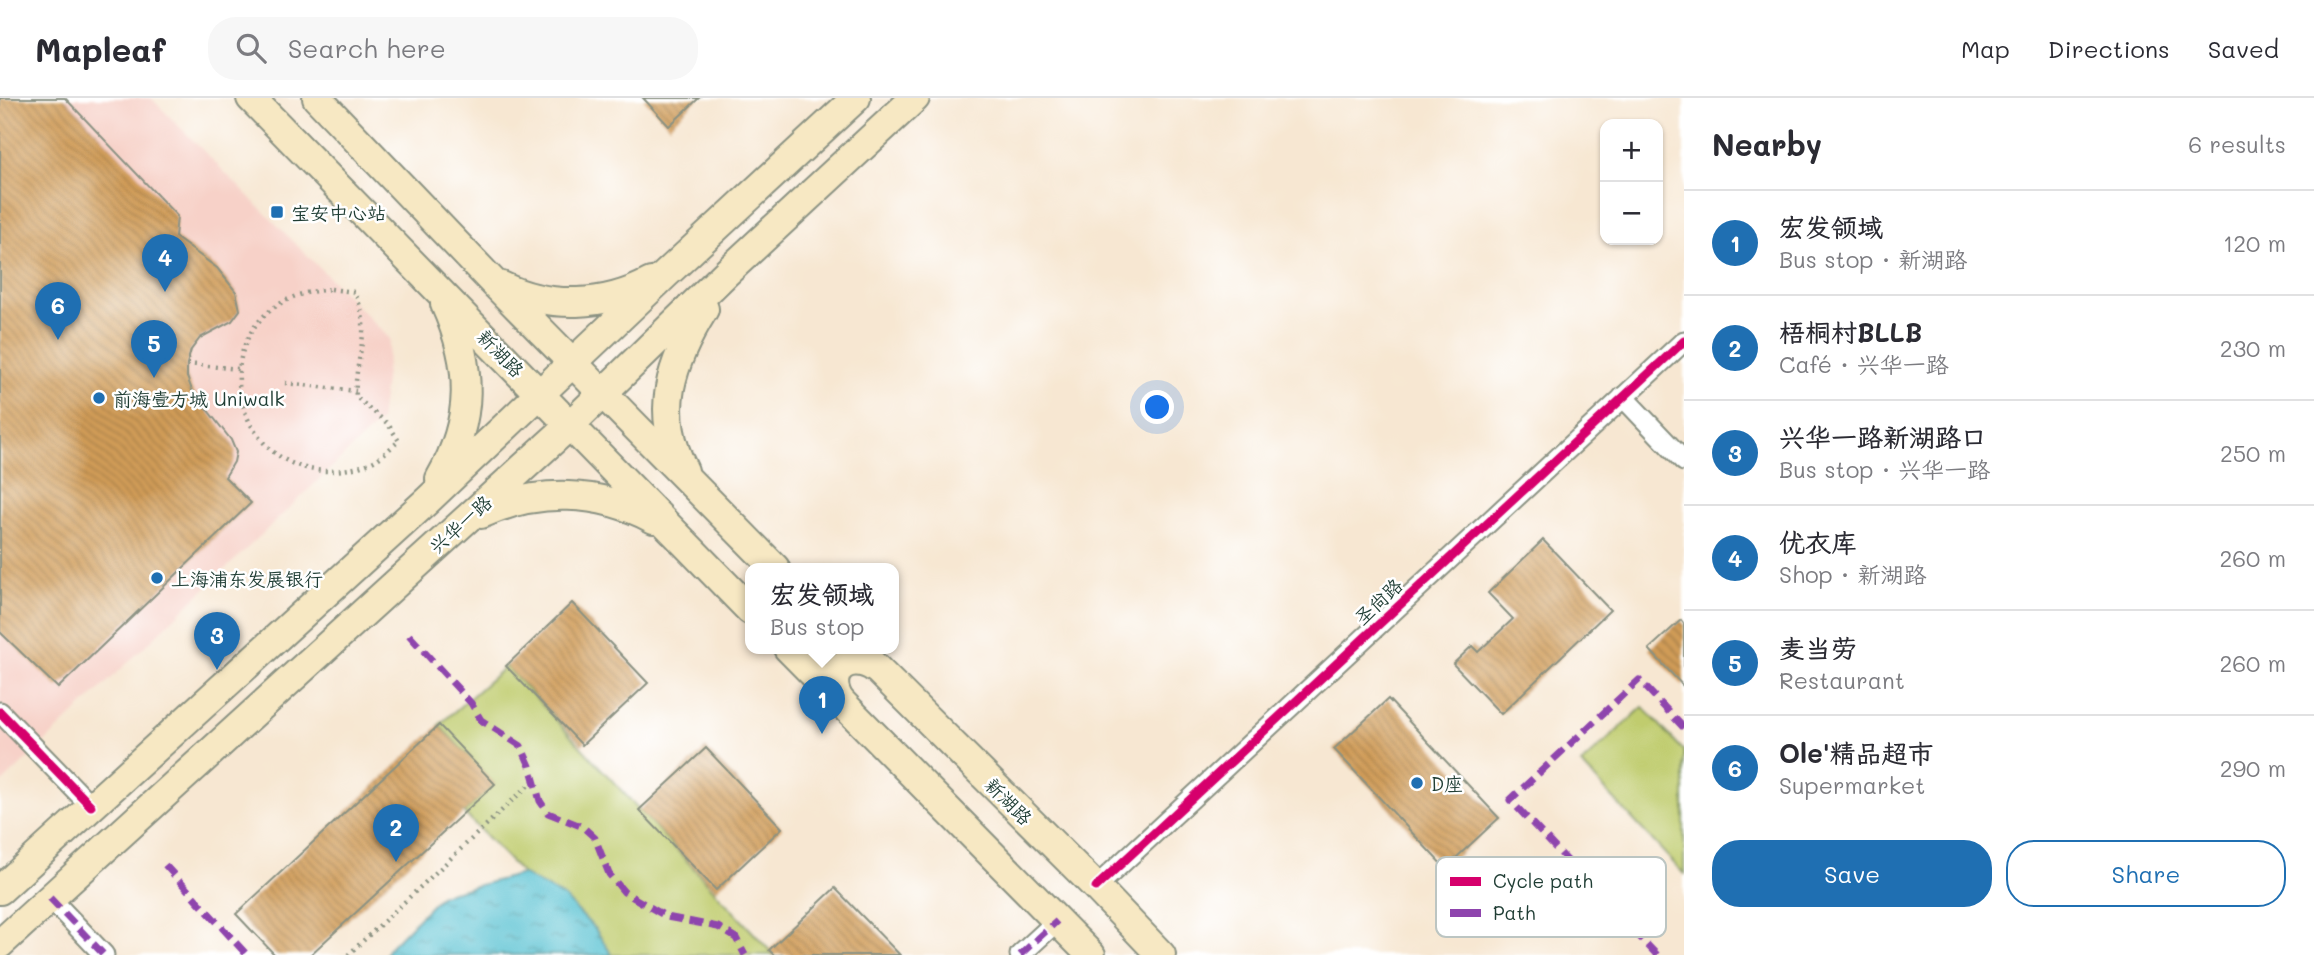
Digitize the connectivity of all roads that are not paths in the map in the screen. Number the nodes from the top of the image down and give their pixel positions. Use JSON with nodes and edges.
{"nodes":[{"id":1,"x":251,"y":98,"type":"edge"},
{"id":2,"x":317,"y":98,"type":"edge"},
{"id":3,"x":856,"y":98,"type":"edge"},
{"id":4,"x":915,"y":98,"type":"edge"},
{"id":5,"x":824,"y":128,"type":"junction"},
{"id":6,"x":853,"y":156,"type":"junction"},
{"id":7,"x":726,"y":273,"type":"junction"},
{"id":8,"x":666,"y":274,"type":"junction"},
{"id":9,"x":428,"y":278,"type":"junction"},
{"id":10,"x":492,"y":281,"type":"junction"},
{"id":11,"x":1684,"y":341,"type":"edge"},
{"id":12,"x":572,"y":363,"type":"junction"},
{"id":13,"x":540,"y":394,"type":"junction"},
{"id":14,"x":603,"y":394,"type":"junction"},
{"id":15,"x":1623,"y":397,"type":"junction"},
{"id":16,"x":570,"y":425,"type":"junction"},
{"id":17,"x":1684,"y":461,"type":"edge"},
{"id":18,"x":690,"y":483,"type":"junction"},
{"id":19,"x":428,"y":500,"type":"junction"},
{"id":20,"x":454,"y":529,"type":"junction"},
{"id":21,"x":672,"y":530,"type":"junction"},
{"id":22,"x":770,"y":563,"type":"edge"},
{"id":23,"x":338,"y":582,"type":"junction"},
{"id":24,"x":745,"y":605,"type":"edge"},
{"id":25,"x":363,"y":612,"type":"junction"},
{"id":26,"x":794,"y":654,"type":"edge"},
{"id":27,"x":866,"y":658,"type":"edge"},
{"id":28,"x":840,"y":701,"type":"junction"},
{"id":29,"x":0,"y":712,"type":"edge"},
{"id":30,"x":91,"y":806,"type":"junction"},
{"id":31,"x":1096,"y":887,"type":"junction"},
{"id":32,"x":0,"y":890,"type":"edge"},
{"id":33,"x":50,"y":898,"type":"junction"},
{"id":34,"x":1057,"y":921,"type":"junction"},
{"id":35,"x":0,"y":944,"type":"edge"},
{"id":36,"x":104,"y":955,"type":"edge"},
{"id":37,"x":1020,"y":955,"type":"edge"},
{"id":38,"x":1091,"y":955,"type":"edge"},
{"id":39,"x":1161,"y":955,"type":"edge"}],
"edges":[{"from":1,"to":9,"type":"main road","name":"新湖路"},
{"from":2,"to":10,"type":"main road"},
{"from":3,"to":5,"type":"main road","name":"兴华一路"},
{"from":4,"to":6,"type":"main road","name":"兴华一路"},
{"from":5,"to":6,"type":"main road"},
{"from":5,"to":8,"type":"main road","name":"兴华一路"},
{"from":6,"to":7,"type":"main road","name":"兴华一路"},
{"from":7,"to":14,"type":"main road","name":"兴华一路"},
{"from":7,"to":18,"type":"main road"},
{"from":8,"to":10,"type":"main road"},
{"from":8,"to":12,"type":"main road","name":"兴华一路"},
{"from":9,"to":13,"type":"main road","name":"新湖路"},
{"from":9,"to":19,"type":"main road"},
{"from":10,"to":12,"type":"main road"},
{"from":11,"to":15,"type":"street","name":"圣尚路"},
{"from":12,"to":13,"type":"main road","name":"兴华一路"},
{"from":12,"to":14,"type":"main road"},
{"from":13,"to":16,"type":"main road","name":"新湖路"},
{"from":13,"to":19,"type":"main road","name":"兴华一路"},
{"from":14,"to":16,"type":"main road","name":"兴华一路"},
{"from":14,"to":18,"type":"main road"},
{"from":15,"to":17,"type":"street"},
{"from":15,"to":31,"type":"street","name":"圣尚路"},
{"from":16,"to":20,"type":"main road","name":"兴华一路"},
{"from":16,"to":21,"type":"main road","name":"新湖路"},
{"from":18,"to":22,"type":"main road"},
{"from":19,"to":23,"type":"main road","name":"兴华一路"},
{"from":20,"to":21,"type":"main road"},
{"from":20,"to":25,"type":"main road","name":"兴华一路"},
{"from":21,"to":24,"type":"main road","name":"新湖路"},
{"from":23,"to":25,"type":"main road"},
{"from":23,"to":30,"type":"main road","name":"兴华一路"},
{"from":25,"to":33,"type":"main road","name":"兴华一路"},
{"from":26,"to":28,"type":"main road"},
{"from":27,"to":28,"type":"main road"},
{"from":27,"to":31,"type":"main road","name":"新湖路"},
{"from":28,"to":34,"type":"main road"},
{"from":29,"to":30,"type":"street"},
{"from":30,"to":32,"type":"main road","name":"兴华一路"},
{"from":31,"to":39,"type":"main road","name":"新湖路"},
{"from":33,"to":35,"type":"main road","name":"兴华一路"},
{"from":33,"to":36,"type":"street"},
{"from":34,"to":37,"type":"street"},
{"from":34,"to":38,"type":"main road"}]}
